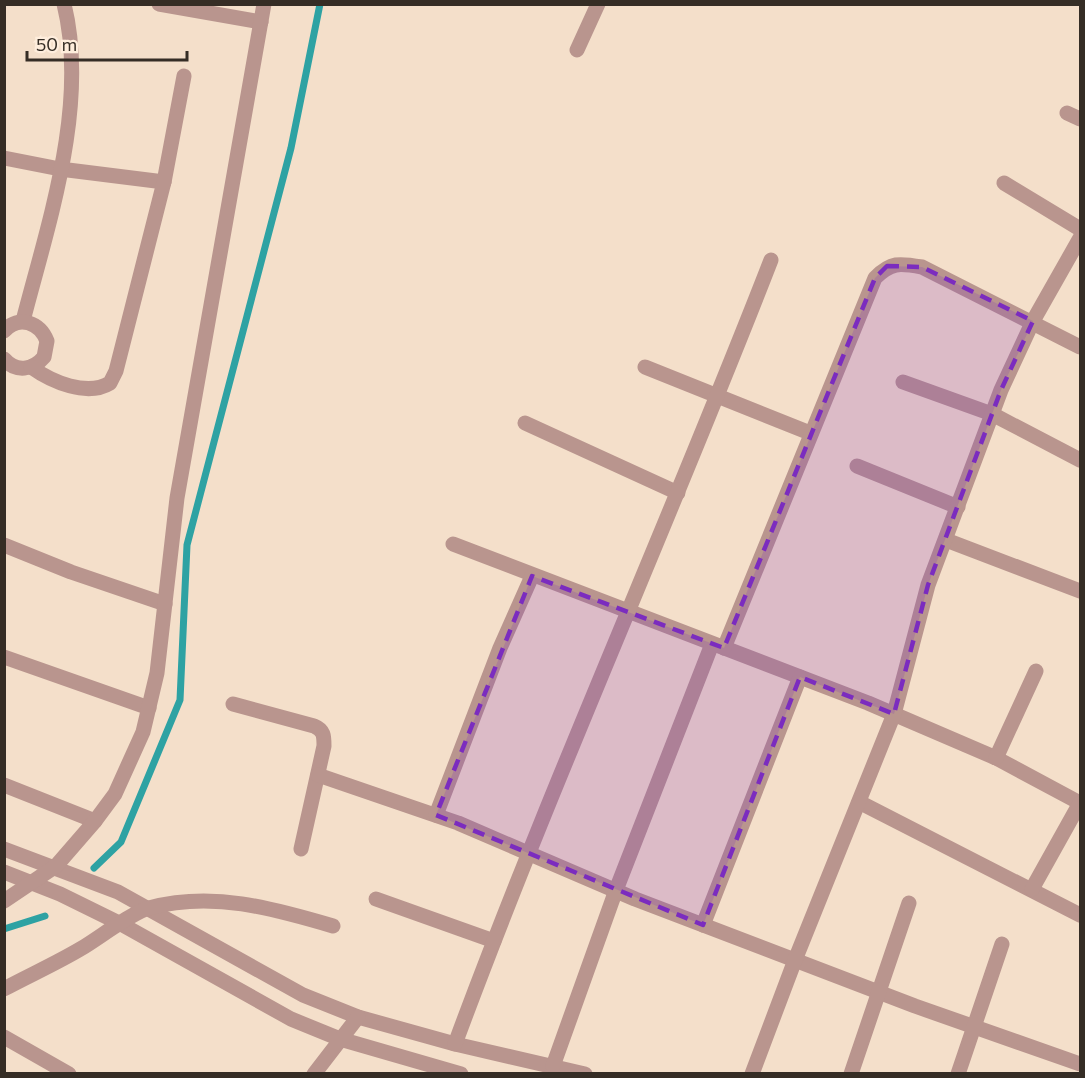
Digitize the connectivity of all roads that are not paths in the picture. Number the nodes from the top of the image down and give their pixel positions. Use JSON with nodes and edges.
{"nodes":[{"id":1,"x":64,"y":4,"type":"edge"},
{"id":2,"x":159,"y":4,"type":"edge"},
{"id":3,"x":264,"y":4,"type":"edge"},
{"id":4,"x":598,"y":4,"type":"edge"},
{"id":5,"x":261,"y":22,"type":"junction"},
{"id":6,"x":577,"y":50,"type":"dead end"},
{"id":7,"x":184,"y":76,"type":"dead end"},
{"id":8,"x":4,"y":158,"type":"edge"},
{"id":9,"x":60,"y":169,"type":"junction"},
{"id":10,"x":164,"y":182,"type":"junction"},
{"id":11,"x":1004,"y":183,"type":"dead end"},
{"id":12,"x":1080,"y":229,"type":"edge"},
{"id":13,"x":1080,"y":238,"type":"edge"},
{"id":14,"x":771,"y":260,"type":"dead end"},
{"id":15,"x":23,"y":321,"type":"junction"},
{"id":16,"x":1034,"y":321,"type":"junction"},
{"id":17,"x":4,"y":331,"type":"edge"},
{"id":18,"x":1080,"y":347,"type":"edge"},
{"id":19,"x":4,"y":360,"type":"edge"},
{"id":20,"x":31,"y":367,"type":"junction"},
{"id":21,"x":645,"y":367,"type":"dead end"},
{"id":22,"x":903,"y":382,"type":"dead end"},
{"id":23,"x":718,"y":397,"type":"junction"},
{"id":24,"x":992,"y":414,"type":"junction"},
{"id":25,"x":525,"y":423,"type":"dead end"},
{"id":26,"x":810,"y":433,"type":"junction"},
{"id":27,"x":1080,"y":460,"type":"edge"},
{"id":28,"x":857,"y":466,"type":"dead end"},
{"id":29,"x":678,"y":493,"type":"junction"},
{"id":30,"x":958,"y":507,"type":"junction"},
{"id":31,"x":946,"y":540,"type":"junction"},
{"id":32,"x":453,"y":543,"type":"dead end"},
{"id":33,"x":4,"y":545,"type":"edge"},
{"id":34,"x":532,"y":576,"type":"junction"},
{"id":35,"x":1080,"y":591,"type":"edge"},
{"id":36,"x":165,"y":604,"type":"junction"},
{"id":37,"x":627,"y":610,"type":"junction"},
{"id":38,"x":718,"y":646,"type":"junction"},
{"id":39,"x":4,"y":657,"type":"edge"},
{"id":40,"x":1036,"y":671,"type":"dead end"},
{"id":41,"x":800,"y":677,"type":"junction"},
{"id":42,"x":233,"y":704,"type":"dead end"},
{"id":43,"x":149,"y":708,"type":"junction"},
{"id":44,"x":894,"y":714,"type":"junction"},
{"id":45,"x":996,"y":758,"type":"junction"},
{"id":46,"x":318,"y":775,"type":"junction"},
{"id":47,"x":4,"y":785,"type":"edge"},
{"id":48,"x":859,"y":802,"type":"junction"},
{"id":49,"x":1080,"y":803,"type":"edge"},
{"id":50,"x":436,"y":815,"type":"junction"},
{"id":51,"x":95,"y":821,"type":"junction"},
{"id":52,"x":4,"y":849,"type":"edge"},
{"id":53,"x":301,"y":849,"type":"dead end"},
{"id":54,"x":529,"y":853,"type":"junction"},
{"id":55,"x":63,"y":869,"type":"junction"},
{"id":56,"x":4,"y":872,"type":"edge"},
{"id":57,"x":32,"y":884,"type":"junction"},
{"id":58,"x":1032,"y":889,"type":"junction"},
{"id":59,"x":616,"y":890,"type":"junction"},
{"id":60,"x":376,"y":899,"type":"dead end"},
{"id":61,"x":4,"y":901,"type":"edge"},
{"id":62,"x":909,"y":903,"type":"dead end"},
{"id":63,"x":147,"y":909,"type":"junction"},
{"id":64,"x":1080,"y":915,"type":"edge"},
{"id":65,"x":121,"y":924,"type":"junction"},
{"id":66,"x":703,"y":925,"type":"junction"},
{"id":67,"x":333,"y":926,"type":"dead end"},
{"id":68,"x":494,"y":941,"type":"junction"},
{"id":69,"x":1002,"y":944,"type":"dead end"},
{"id":70,"x":795,"y":960,"type":"junction"},
{"id":71,"x":4,"y":989,"type":"edge"},
{"id":72,"x":878,"y":992,"type":"junction"},
{"id":73,"x":358,"y":1017,"type":"junction"},
{"id":74,"x":976,"y":1027,"type":"junction"},
{"id":75,"x":4,"y":1037,"type":"edge"},
{"id":76,"x":340,"y":1039,"type":"junction"},
{"id":77,"x":455,"y":1044,"type":"junction"},
{"id":78,"x":1070,"y":1065,"type":"edge"},
{"id":79,"x":553,"y":1066,"type":"junction"},
{"id":80,"x":69,"y":1074,"type":"edge"},
{"id":81,"x":314,"y":1074,"type":"edge"},
{"id":82,"x":461,"y":1074,"type":"edge"},
{"id":83,"x":585,"y":1074,"type":"edge"},
{"id":84,"x":752,"y":1074,"type":"edge"},
{"id":85,"x":851,"y":1074,"type":"edge"},
{"id":86,"x":958,"y":1074,"type":"edge"}],
"edges":[{"from":1,"to":9,"type":"street"},
{"from":2,"to":5,"type":"street"},
{"from":3,"to":5,"type":"street"},
{"from":4,"to":6,"type":"street"},
{"from":5,"to":36,"type":"street"},
{"from":7,"to":10,"type":"street"},
{"from":8,"to":9,"type":"street"},
{"from":9,"to":10,"type":"street"},
{"from":9,"to":15,"type":"street"},
{"from":10,"to":20,"type":"street"},
{"from":11,"to":12,"type":"street"},
{"from":13,"to":16,"type":"street"},
{"from":14,"to":23,"type":"street"},
{"from":15,"to":17,"type":"street"},
{"from":15,"to":20,"type":"street"},
{"from":16,"to":18,"type":"street"},
{"from":16,"to":24,"type":"street"},
{"from":16,"to":26,"type":"street"},
{"from":19,"to":20,"type":"street"},
{"from":21,"to":23,"type":"street"},
{"from":22,"to":24,"type":"street"},
{"from":23,"to":26,"type":"street"},
{"from":23,"to":29,"type":"street"},
{"from":24,"to":27,"type":"street"},
{"from":24,"to":30,"type":"street"},
{"from":25,"to":29,"type":"street"},
{"from":26,"to":38,"type":"street"},
{"from":28,"to":30,"type":"street"},
{"from":29,"to":37,"type":"street"},
{"from":30,"to":31,"type":"street"},
{"from":31,"to":35,"type":"street"},
{"from":31,"to":44,"type":"street"},
{"from":32,"to":34,"type":"street"},
{"from":33,"to":36,"type":"street"},
{"from":34,"to":37,"type":"street"},
{"from":34,"to":50,"type":"street"},
{"from":36,"to":43,"type":"street"},
{"from":37,"to":38,"type":"street"},
{"from":37,"to":54,"type":"street"},
{"from":38,"to":41,"type":"street"},
{"from":38,"to":59,"type":"street"},
{"from":39,"to":43,"type":"street"},
{"from":40,"to":45,"type":"street"},
{"from":41,"to":44,"type":"street"},
{"from":41,"to":66,"type":"street"},
{"from":42,"to":46,"type":"street"},
{"from":43,"to":51,"type":"street"},
{"from":44,"to":45,"type":"street"},
{"from":44,"to":48,"type":"street"},
{"from":45,"to":49,"type":"street"},
{"from":46,"to":50,"type":"street"},
{"from":46,"to":53,"type":"street"},
{"from":47,"to":51,"type":"street"},
{"from":48,"to":58,"type":"street"},
{"from":48,"to":70,"type":"street"},
{"from":49,"to":58,"type":"street"},
{"from":50,"to":54,"type":"street"},
{"from":51,"to":55,"type":"street"},
{"from":52,"to":55,"type":"street"},
{"from":54,"to":59,"type":"street"},
{"from":54,"to":68,"type":"street"},
{"from":55,"to":57,"type":"street"},
{"from":55,"to":63,"type":"street"},
{"from":56,"to":57,"type":"street"},
{"from":57,"to":61,"type":"street"},
{"from":57,"to":65,"type":"street"},
{"from":58,"to":64,"type":"street"},
{"from":59,"to":66,"type":"street"},
{"from":59,"to":79,"type":"street"},
{"from":60,"to":68,"type":"street"},
{"from":62,"to":72,"type":"street"},
{"from":63,"to":65,"type":"street"},
{"from":63,"to":67,"type":"street"},
{"from":63,"to":73,"type":"street"},
{"from":65,"to":71,"type":"street"},
{"from":65,"to":76,"type":"street"},
{"from":66,"to":70,"type":"street"},
{"from":68,"to":77,"type":"street"},
{"from":69,"to":74,"type":"street"},
{"from":70,"to":72,"type":"street"},
{"from":70,"to":84,"type":"street"},
{"from":72,"to":74,"type":"street"},
{"from":72,"to":85,"type":"street"},
{"from":73,"to":76,"type":"street"},
{"from":73,"to":77,"type":"street"},
{"from":74,"to":78,"type":"street"},
{"from":74,"to":86,"type":"street"},
{"from":75,"to":80,"type":"street"},
{"from":76,"to":81,"type":"street"},
{"from":76,"to":82,"type":"street"},
{"from":77,"to":79,"type":"street"},
{"from":79,"to":83,"type":"street"}]}
